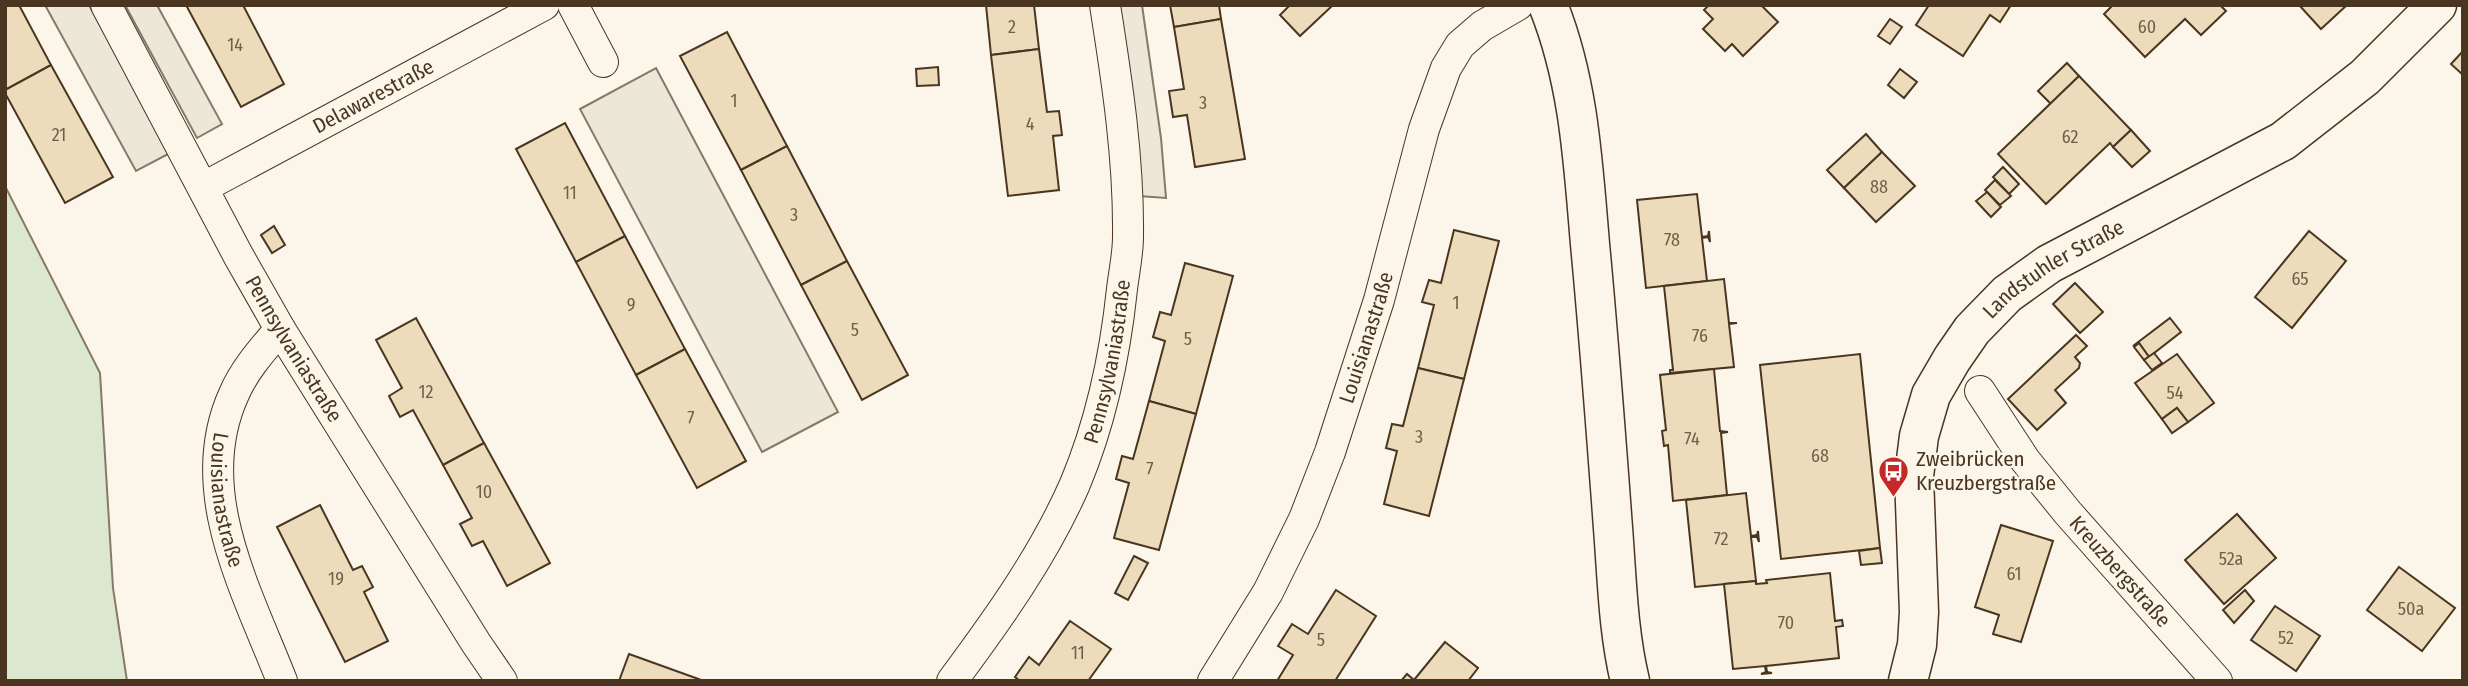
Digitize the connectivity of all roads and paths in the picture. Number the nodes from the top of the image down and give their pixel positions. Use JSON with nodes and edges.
{"nodes":[{"id":1,"x":106,"y":5,"type":"edge"},
{"id":2,"x":544,"y":5,"type":"edge"},
{"id":3,"x":573,"y":5,"type":"edge"},
{"id":4,"x":1105,"y":5,"type":"edge"},
{"id":5,"x":1518,"y":5,"type":"edge"},
{"id":6,"x":1548,"y":5,"type":"edge"},
{"id":7,"x":2437,"y":5,"type":"edge"},
{"id":8,"x":603,"y":62,"type":"dead end"},
{"id":9,"x":204,"y":187,"type":"junction"},
{"id":10,"x":280,"y":328,"type":"junction"},
{"id":11,"x":1980,"y":391,"type":"dead end"},
{"id":12,"x":1627,"y":680,"type":"edge"},
{"id":13,"x":282,"y":681,"type":"edge"},
{"id":14,"x":502,"y":681,"type":"edge"},
{"id":15,"x":952,"y":681,"type":"edge"},
{"id":16,"x":1213,"y":681,"type":"edge"},
{"id":17,"x":1908,"y":681,"type":"edge"},
{"id":18,"x":2217,"y":681,"type":"edge"}],
"edges":[{"from":1,"to":9,"type":"street","name":"Pennsylvaniastraße"},
{"from":2,"to":9,"type":"street","name":"Delawarestraße"},
{"from":3,"to":8,"type":"street"},
{"from":4,"to":15,"type":"street","name":"Pennsylvaniastraße"},
{"from":5,"to":16,"type":"street","name":"Louisianastraße"},
{"from":6,"to":12,"type":"street"},
{"from":7,"to":17,"type":"street","name":"Landstuhler Straße"},
{"from":9,"to":10,"type":"street","name":"Pennsylvaniastraße"},
{"from":10,"to":13,"type":"street","name":"Louisianastraße"},
{"from":10,"to":14,"type":"street","name":"Pennsylvaniastraße"},
{"from":11,"to":18,"type":"street","name":"Kreuzbergstraße"}]}
